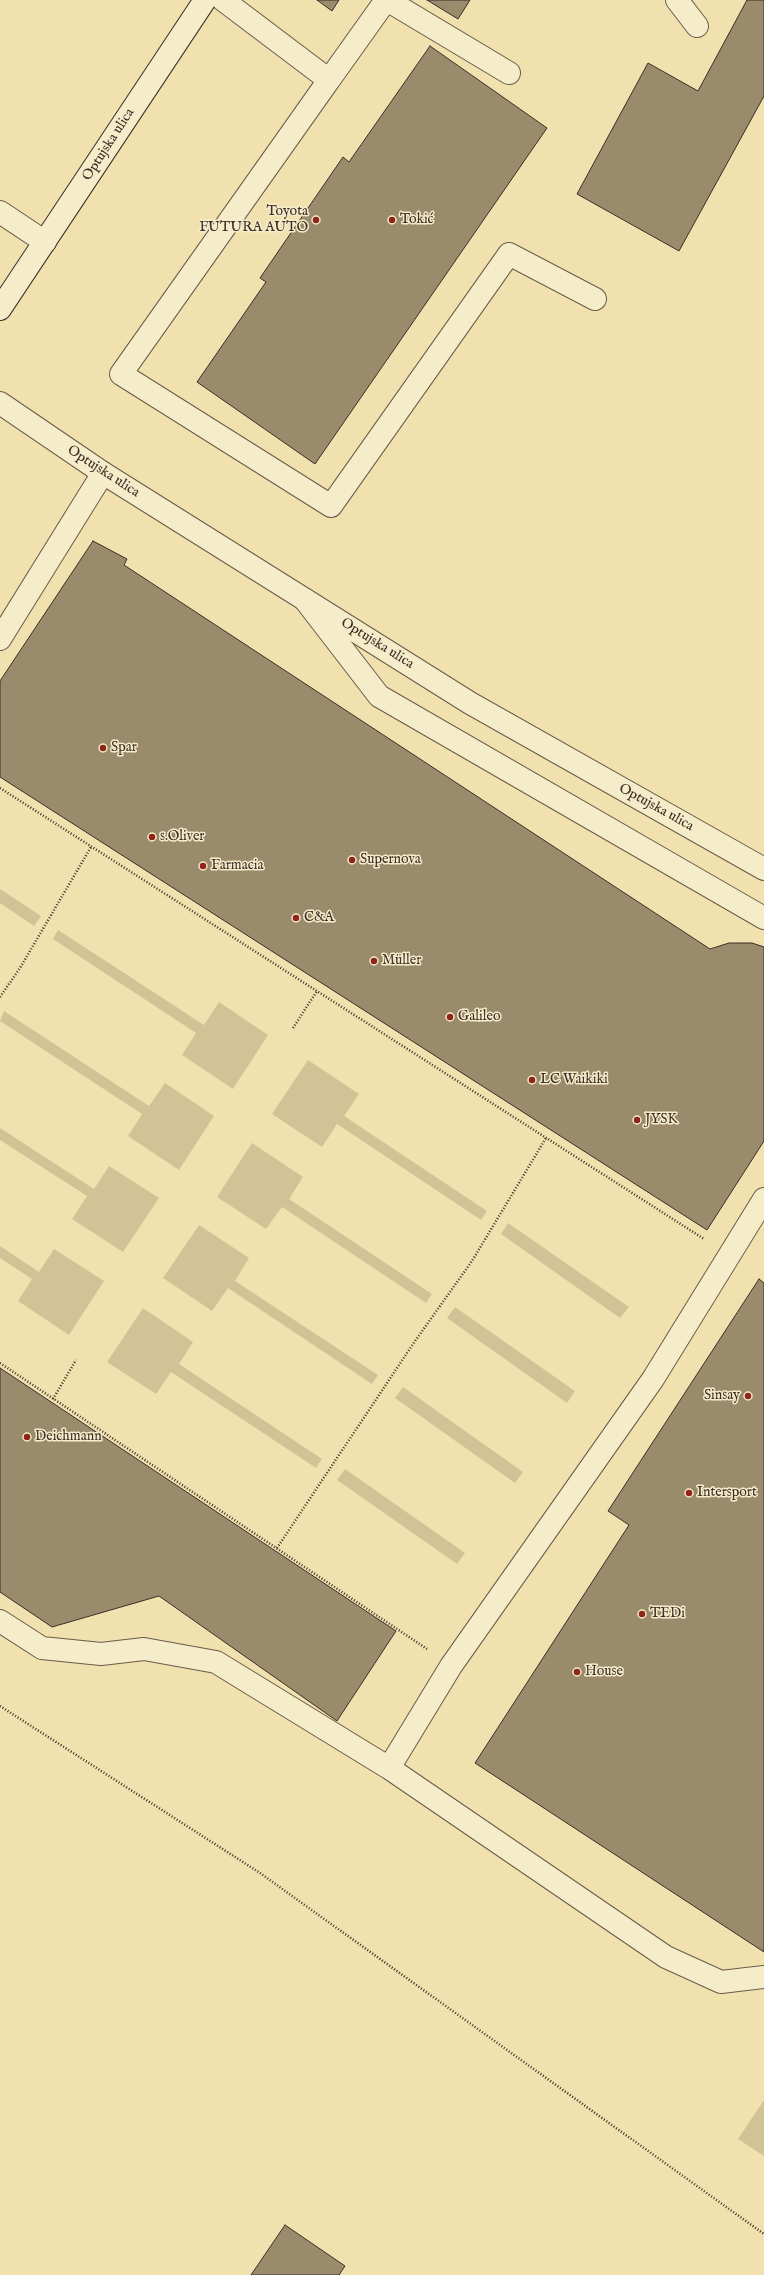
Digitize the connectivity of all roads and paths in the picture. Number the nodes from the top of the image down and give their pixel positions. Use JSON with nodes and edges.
{"nodes":[{"id":1,"x":205,"y":0,"type":"edge"},
{"id":2,"x":223,"y":0,"type":"edge"},
{"id":3,"x":387,"y":0,"type":"edge"},
{"id":4,"x":677,"y":0,"type":"edge"},
{"id":5,"x":697,"y":26,"type":"dead end"},
{"id":6,"x":509,"y":73,"type":"dead end"},
{"id":7,"x":329,"y":80,"type":"junction"},
{"id":8,"x":0,"y":212,"type":"edge"},
{"id":9,"x":45,"y":242,"type":"junction"},
{"id":10,"x":595,"y":299,"type":"dead end"},
{"id":11,"x":0,"y":309,"type":"edge"},
{"id":12,"x":0,"y":403,"type":"edge"},
{"id":13,"x":103,"y":473,"type":"junction"},
{"id":14,"x":303,"y":598,"type":"junction"},
{"id":15,"x":0,"y":639,"type":"edge"},
{"id":16,"x":0,"y":788,"type":"edge"},
{"id":17,"x":91,"y":847,"type":"junction"},
{"id":18,"x":764,"y":869,"type":"edge"},
{"id":19,"x":764,"y":918,"type":"edge"},
{"id":20,"x":317,"y":991,"type":"junction"},
{"id":21,"x":0,"y":997,"type":"edge"},
{"id":22,"x":293,"y":1028,"type":"dead end"},
{"id":23,"x":546,"y":1138,"type":"junction"},
{"id":24,"x":764,"y":1199,"type":"edge"},
{"id":25,"x":729,"y":1255,"type":"junction"},
{"id":26,"x":76,"y":1360,"type":"dead end"},
{"id":27,"x":0,"y":1363,"type":"edge"},
{"id":28,"x":53,"y":1399,"type":"junction"},
{"id":29,"x":277,"y":1548,"type":"junction"},
{"id":30,"x":0,"y":1621,"type":"edge"},
{"id":31,"x":451,"y":1666,"type":"junction"},
{"id":32,"x":0,"y":1706,"type":"edge"},
{"id":33,"x":389,"y":1768,"type":"junction"},
{"id":34,"x":764,"y":1977,"type":"edge"},
{"id":35,"x":764,"y":2234,"type":"edge"}],
"edges":[{"from":1,"to":9,"type":"street","name":"Optujska ulica"},
{"from":2,"to":7,"type":"street"},
{"from":3,"to":6,"type":"street"},
{"from":3,"to":7,"type":"street"},
{"from":4,"to":5,"type":"street"},
{"from":7,"to":10,"type":"street"},
{"from":8,"to":9,"type":"street"},
{"from":9,"to":11,"type":"street","name":"Optujska ulica"},
{"from":12,"to":13,"type":"street","name":"Optujska ulica"},
{"from":13,"to":14,"type":"street","name":"Optujska ulica"},
{"from":13,"to":15,"type":"street"},
{"from":14,"to":18,"type":"street","name":"Optujska ulica"},
{"from":14,"to":19,"type":"street"},
{"from":16,"to":17,"type":"path"},
{"from":17,"to":20,"type":"path"},
{"from":17,"to":21,"type":"path"},
{"from":20,"to":22,"type":"path"},
{"from":20,"to":23,"type":"path"},
{"from":23,"to":25,"type":"path"},
{"from":23,"to":29,"type":"path"},
{"from":24,"to":25,"type":"street"},
{"from":25,"to":31,"type":"street"},
{"from":26,"to":28,"type":"path"},
{"from":27,"to":28,"type":"path"},
{"from":28,"to":29,"type":"path"},
{"from":29,"to":31,"type":"path"},
{"from":30,"to":33,"type":"street"},
{"from":31,"to":33,"type":"street"},
{"from":32,"to":35,"type":"path"},
{"from":33,"to":34,"type":"street"}]}
